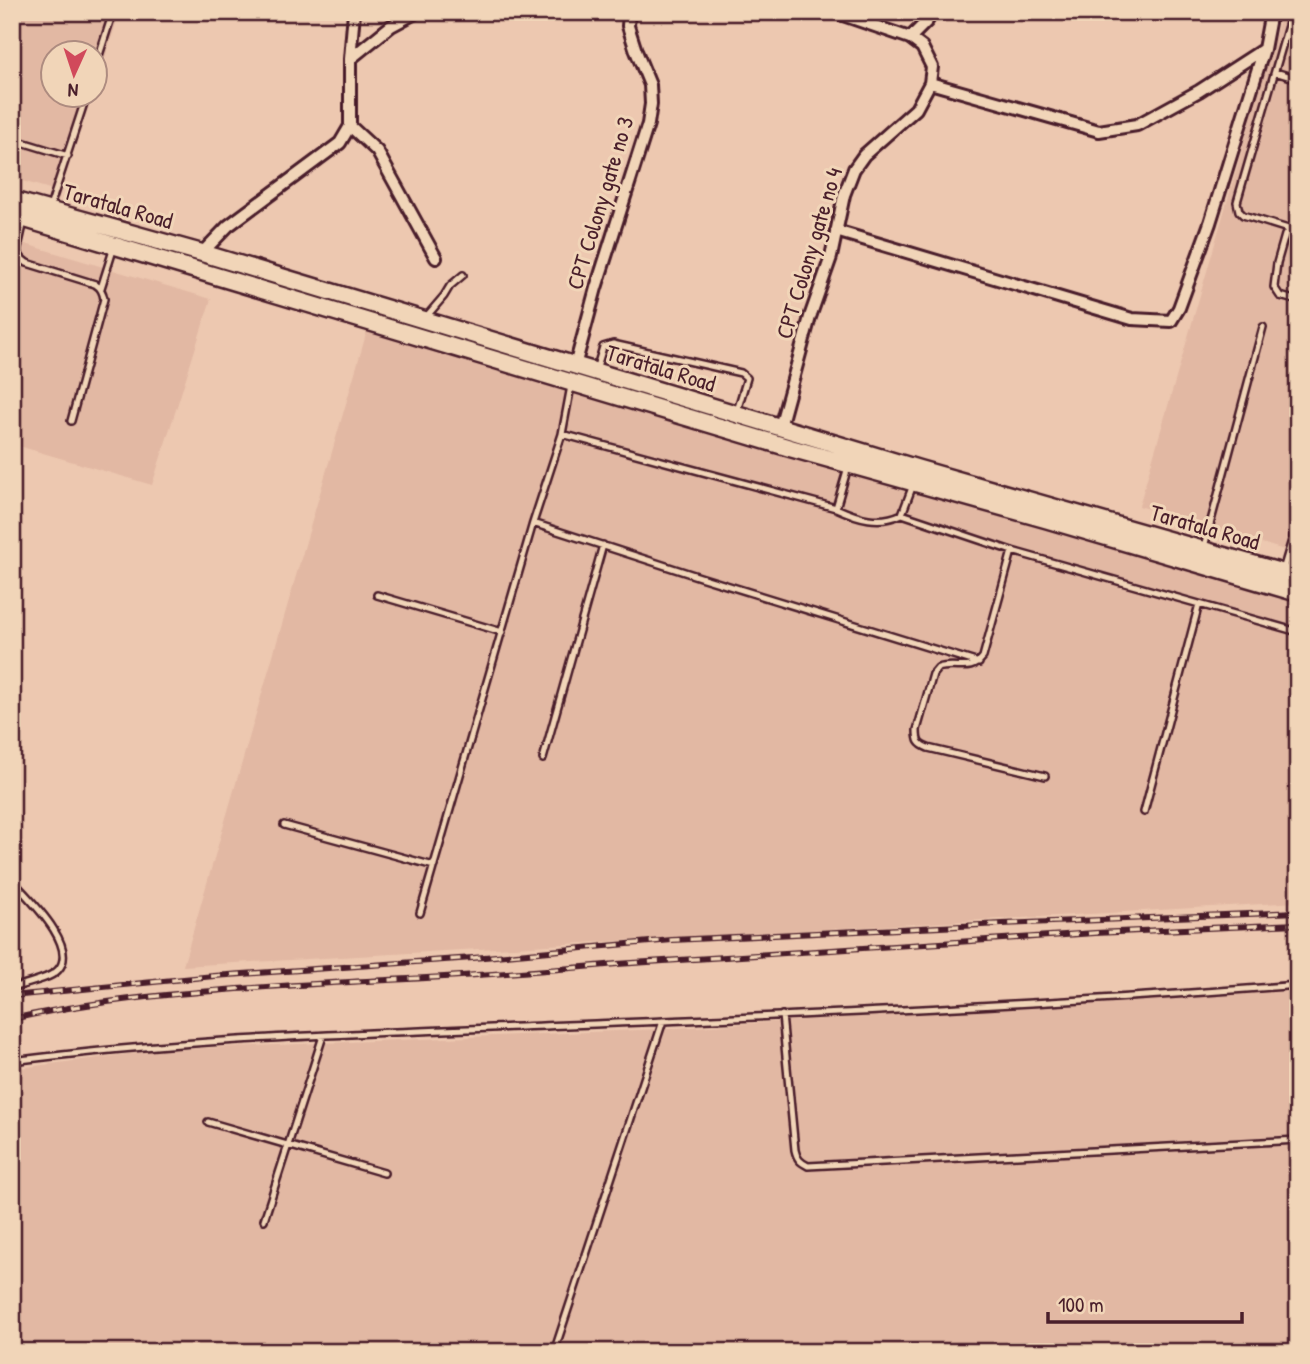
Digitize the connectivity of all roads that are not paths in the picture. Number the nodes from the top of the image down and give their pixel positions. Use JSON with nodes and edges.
{"nodes":[{"id":1,"x":113,"y":12,"type":"edge"},
{"id":2,"x":354,"y":12,"type":"edge"},
{"id":3,"x":417,"y":12,"type":"edge"},
{"id":4,"x":629,"y":12,"type":"edge"},
{"id":5,"x":834,"y":12,"type":"edge"},
{"id":6,"x":932,"y":12,"type":"edge"},
{"id":7,"x":1271,"y":12,"type":"edge"},
{"id":8,"x":1292,"y":12,"type":"edge"},
{"id":9,"x":105,"y":38,"type":"edge"},
{"id":10,"x":910,"y":38,"type":"junction"},
{"id":11,"x":1264,"y":50,"type":"junction"},
{"id":12,"x":350,"y":59,"type":"junction"},
{"id":13,"x":1275,"y":72,"type":"junction"},
{"id":14,"x":1298,"y":79,"type":"edge"},
{"id":15,"x":930,"y":83,"type":"junction"},
{"id":16,"x":83,"y":108,"type":"edge"},
{"id":17,"x":349,"y":126,"type":"junction"},
{"id":18,"x":12,"y":139,"type":"edge"},
{"id":19,"x":68,"y":156,"type":"junction"},
{"id":20,"x":12,"y":200,"type":"edge"},
{"id":21,"x":49,"y":210,"type":"junction"},
{"id":22,"x":19,"y":217,"type":"edge"},
{"id":23,"x":1298,"y":218,"type":"edge"},
{"id":24,"x":1288,"y":229,"type":"junction"},
{"id":25,"x":836,"y":231,"type":"junction"},
{"id":26,"x":114,"y":246,"type":"junction"},
{"id":27,"x":184,"y":248,"type":"junction"},
{"id":28,"x":202,"y":253,"type":"junction"},
{"id":29,"x":436,"y":258,"type":"dead end"},
{"id":30,"x":178,"y":265,"type":"junction"},
{"id":31,"x":463,"y":275,"type":"dead end"},
{"id":32,"x":101,"y":288,"type":"junction"},
{"id":33,"x":1298,"y":301,"type":"edge"},
{"id":34,"x":424,"y":320,"type":"junction"},
{"id":35,"x":1263,"y":327,"type":"dead end"},
{"id":36,"x":575,"y":366,"type":"junction"},
{"id":37,"x":596,"y":372,"type":"junction"},
{"id":38,"x":571,"y":383,"type":"junction"},
{"id":39,"x":736,"y":414,"type":"junction"},
{"id":40,"x":71,"y":421,"type":"dead end"},
{"id":41,"x":780,"y":428,"type":"junction"},
{"id":42,"x":562,"y":433,"type":"junction"},
{"id":43,"x":852,"y":457,"type":"junction"},
{"id":44,"x":917,"y":475,"type":"junction"},
{"id":45,"x":836,"y":508,"type":"junction"},
{"id":46,"x":902,"y":514,"type":"junction"},
{"id":47,"x":1298,"y":520,"type":"edge"},
{"id":48,"x":533,"y":523,"type":"junction"},
{"id":49,"x":603,"y":545,"type":"junction"},
{"id":50,"x":1204,"y":550,"type":"junction"},
{"id":51,"x":1012,"y":551,"type":"junction"},
{"id":52,"x":1290,"y":575,"type":"edge"},
{"id":53,"x":1298,"y":593,"type":"edge"},
{"id":54,"x":377,"y":594,"type":"dead end"},
{"id":55,"x":1199,"y":604,"type":"junction"},
{"id":56,"x":502,"y":632,"type":"junction"},
{"id":57,"x":1298,"y":632,"type":"edge"},
{"id":58,"x":979,"y":663,"type":"junction"},
{"id":59,"x":542,"y":759,"type":"dead end"},
{"id":60,"x":1045,"y":776,"type":"dead end"},
{"id":61,"x":1144,"y":812,"type":"dead end"},
{"id":62,"x":284,"y":825,"type":"dead end"},
{"id":63,"x":433,"y":866,"type":"junction"},
{"id":64,"x":12,"y":880,"type":"edge"},
{"id":65,"x":420,"y":914,"type":"dead end"},
{"id":66,"x":1298,"y":985,"type":"edge"},
{"id":67,"x":12,"y":988,"type":"edge"},
{"id":68,"x":782,"y":1015,"type":"junction"},
{"id":69,"x":663,"y":1021,"type":"junction"},
{"id":70,"x":323,"y":1036,"type":"junction"},
{"id":71,"x":12,"y":1061,"type":"edge"},
{"id":72,"x":208,"y":1122,"type":"dead end"},
{"id":73,"x":1298,"y":1140,"type":"edge"},
{"id":74,"x":288,"y":1144,"type":"junction"},
{"id":75,"x":384,"y":1173,"type":"dead end"},
{"id":76,"x":264,"y":1220,"type":"dead end"},
{"id":77,"x":554,"y":1352,"type":"edge"}],
"edges":[{"from":1,"to":9,"type":"lane"},
{"from":2,"to":12,"type":"street"},
{"from":3,"to":12,"type":"street"},
{"from":4,"to":36,"type":"street","name":"CPT Colony gate no 3"},
{"from":5,"to":10,"type":"street"},
{"from":6,"to":10,"type":"street"},
{"from":7,"to":11,"type":"street"},
{"from":8,"to":13,"type":"lane"},
{"from":10,"to":15,"type":"street"},
{"from":11,"to":15,"type":"street"},
{"from":11,"to":25,"type":"street"},
{"from":12,"to":17,"type":"street"},
{"from":13,"to":14,"type":"lane"},
{"from":13,"to":24,"type":"lane"},
{"from":15,"to":25,"type":"street","name":"CPT Colony gate no 4"},
{"from":16,"to":19,"type":"lane"},
{"from":17,"to":28,"type":"street"},
{"from":17,"to":29,"type":"street"},
{"from":18,"to":19,"type":"lane"},
{"from":19,"to":21,"type":"lane"},
{"from":20,"to":21,"type":"main road","name":"Taratala Road"},
{"from":21,"to":27,"type":"main road","name":"Taratala Road"},
{"from":22,"to":26,"type":"main road"},
{"from":22,"to":32,"type":"lane"},
{"from":23,"to":24,"type":"lane"},
{"from":24,"to":33,"type":"lane"},
{"from":25,"to":41,"type":"street","name":"CPT Colony gate no 4"},
{"from":26,"to":30,"type":"main road"},
{"from":26,"to":32,"type":"lane"},
{"from":27,"to":28,"type":"main road","name":"Taratala Road"},
{"from":27,"to":30,"type":"main road"},
{"from":28,"to":34,"type":"main road","name":"Taratala Road"},
{"from":30,"to":38,"type":"main road"},
{"from":31,"to":34,"type":"lane"},
{"from":32,"to":40,"type":"lane"},
{"from":34,"to":36,"type":"main road","name":"Taratala Road"},
{"from":35,"to":50,"type":"lane"},
{"from":36,"to":37,"type":"main road","name":"Taratala Road"},
{"from":37,"to":39,"type":"main road","name":"Taratala Road"},
{"from":37,"to":39,"type":"lane"},
{"from":38,"to":42,"type":"lane"},
{"from":38,"to":43,"type":"main road"},
{"from":39,"to":41,"type":"main road","name":"Taratala Road"},
{"from":41,"to":43,"type":"main road","name":"Taratala Road"},
{"from":42,"to":45,"type":"lane"},
{"from":42,"to":48,"type":"lane"},
{"from":43,"to":44,"type":"main road"},
{"from":43,"to":45,"type":"lane"},
{"from":44,"to":46,"type":"lane"},
{"from":44,"to":50,"type":"main road","name":"Taratala Road"},
{"from":44,"to":53,"type":"main road"},
{"from":45,"to":46,"type":"lane"},
{"from":46,"to":51,"type":"lane"},
{"from":47,"to":52,"type":"lane"},
{"from":48,"to":49,"type":"lane"},
{"from":48,"to":56,"type":"lane"},
{"from":49,"to":58,"type":"lane"},
{"from":49,"to":59,"type":"lane"},
{"from":50,"to":52,"type":"main road","name":"Taratala Road"},
{"from":51,"to":55,"type":"lane"},
{"from":51,"to":58,"type":"lane"},
{"from":54,"to":56,"type":"lane"},
{"from":55,"to":57,"type":"lane"},
{"from":55,"to":61,"type":"lane"},
{"from":56,"to":63,"type":"lane"},
{"from":58,"to":60,"type":"lane"},
{"from":62,"to":63,"type":"lane"},
{"from":63,"to":65,"type":"lane"},
{"from":64,"to":67,"type":"lane"},
{"from":66,"to":68,"type":"lane"},
{"from":68,"to":69,"type":"lane"},
{"from":68,"to":73,"type":"lane"},
{"from":69,"to":70,"type":"lane"},
{"from":69,"to":77,"type":"lane"},
{"from":70,"to":71,"type":"lane"},
{"from":70,"to":74,"type":"lane"},
{"from":72,"to":74,"type":"lane"},
{"from":74,"to":75,"type":"lane"},
{"from":74,"to":76,"type":"lane"}]}
